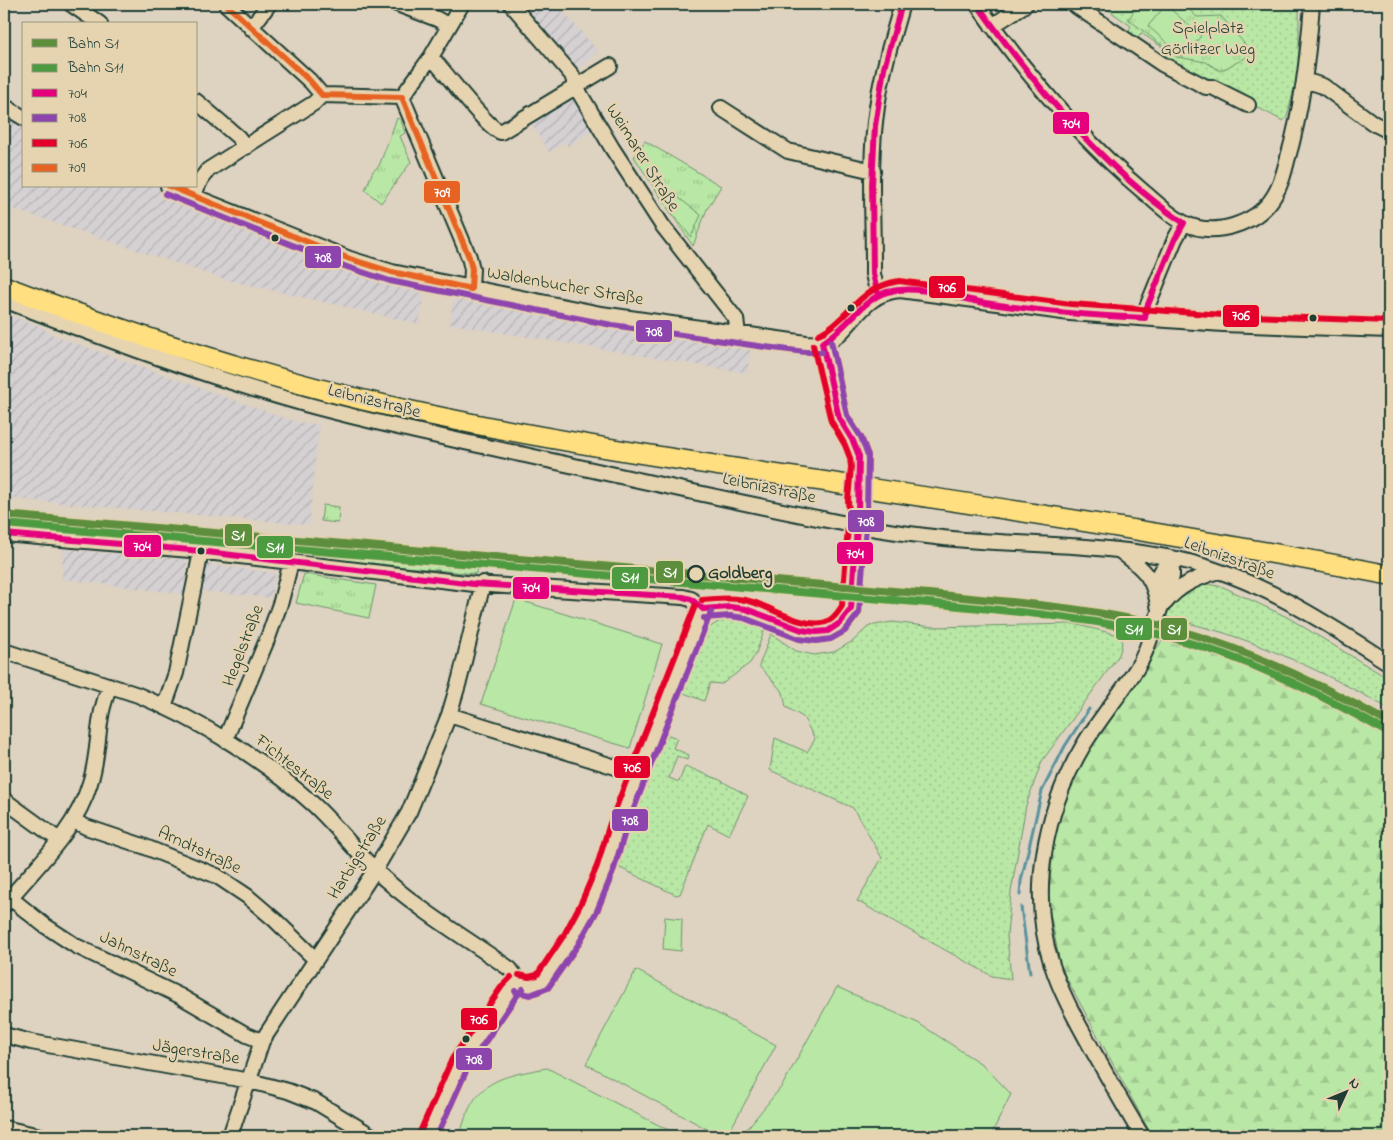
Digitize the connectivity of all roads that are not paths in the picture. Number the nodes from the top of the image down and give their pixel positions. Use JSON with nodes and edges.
{"nodes":[{"id":1,"x":71,"y":4,"type":"edge"},
{"id":2,"x":226,"y":4,"type":"edge"},
{"id":3,"x":270,"y":4,"type":"edge"},
{"id":4,"x":397,"y":4,"type":"edge"},
{"id":5,"x":462,"y":4,"type":"edge"},
{"id":6,"x":511,"y":4,"type":"edge"},
{"id":7,"x":902,"y":4,"type":"edge"},
{"id":8,"x":977,"y":4,"type":"edge"},
{"id":9,"x":1026,"y":4,"type":"edge"},
{"id":10,"x":1073,"y":4,"type":"edge"},
{"id":11,"x":1312,"y":4,"type":"edge"},
{"id":12,"x":97,"y":22,"type":"edge"},
{"id":13,"x":450,"y":26,"type":"junction"},
{"id":14,"x":992,"y":26,"type":"junction"},
{"id":15,"x":251,"y":28,"type":"junction"},
{"id":16,"x":430,"y":57,"type":"junction"},
{"id":17,"x":610,"y":66,"type":"dead end"},
{"id":18,"x":1304,"y":80,"type":"junction"},
{"id":19,"x":576,"y":87,"type":"junction"},
{"id":20,"x":322,"y":95,"type":"junction"},
{"id":21,"x":402,"y":97,"type":"junction"},
{"id":22,"x":198,"y":103,"type":"edge"},
{"id":23,"x":1248,"y":105,"type":"dead end"},
{"id":24,"x":4,"y":106,"type":"edge"},
{"id":25,"x":721,"y":108,"type":"dead end"},
{"id":26,"x":22,"y":117,"type":"edge"},
{"id":27,"x":1389,"y":131,"type":"edge"},
{"id":28,"x":246,"y":147,"type":"junction"},
{"id":29,"x":873,"y":171,"type":"junction"},
{"id":30,"x":198,"y":186,"type":"edge"},
{"id":31,"x":173,"y":188,"type":"edge"},
{"id":32,"x":197,"y":188,"type":"edge"},
{"id":33,"x":193,"y":196,"type":"junction"},
{"id":34,"x":1184,"y":223,"type":"junction"},
{"id":35,"x":4,"y":276,"type":"edge"},
{"id":36,"x":4,"y":286,"type":"edge"},
{"id":37,"x":471,"y":289,"type":"junction"},
{"id":38,"x":878,"y":295,"type":"junction"},
{"id":39,"x":4,"y":300,"type":"edge"},
{"id":40,"x":1145,"y":318,"type":"junction"},
{"id":41,"x":1389,"y":330,"type":"edge"},
{"id":42,"x":738,"y":334,"type":"junction"},
{"id":43,"x":4,"y":534,"type":"edge"},
{"id":44,"x":1120,"y":551,"type":"junction"},
{"id":45,"x":201,"y":552,"type":"junction"},
{"id":46,"x":1169,"y":558,"type":"junction"},
{"id":47,"x":291,"y":562,"type":"junction"},
{"id":48,"x":1389,"y":563,"type":"edge"},
{"id":49,"x":1218,"y":571,"type":"junction"},
{"id":50,"x":1389,"y":575,"type":"edge"},
{"id":51,"x":483,"y":584,"type":"junction"},
{"id":52,"x":1156,"y":592,"type":"junction"},
{"id":53,"x":1159,"y":611,"type":"junction"},
{"id":54,"x":4,"y":651,"type":"edge"},
{"id":55,"x":1389,"y":663,"type":"edge"},
{"id":56,"x":109,"y":685,"type":"junction"},
{"id":57,"x":164,"y":707,"type":"junction"},
{"id":58,"x":449,"y":715,"type":"junction"},
{"id":59,"x":226,"y":740,"type":"junction"},
{"id":60,"x":638,"y":774,"type":"junction"},
{"id":61,"x":4,"y":800,"type":"edge"},
{"id":62,"x":74,"y":821,"type":"junction"},
{"id":63,"x":59,"y":840,"type":"junction"},
{"id":64,"x":375,"y":870,"type":"junction"},
{"id":65,"x":6,"y":899,"type":"edge"},
{"id":66,"x":315,"y":959,"type":"junction"},
{"id":67,"x":517,"y":983,"type":"junction"},
{"id":68,"x":4,"y":1035,"type":"edge"},
{"id":69,"x":262,"y":1041,"type":"junction"},
{"id":70,"x":250,"y":1081,"type":"junction"},
{"id":71,"x":4,"y":1128,"type":"edge"},
{"id":72,"x":40,"y":1136,"type":"edge"},
{"id":73,"x":230,"y":1136,"type":"edge"},
{"id":74,"x":372,"y":1136,"type":"edge"},
{"id":75,"x":428,"y":1136,"type":"edge"},
{"id":76,"x":1142,"y":1136,"type":"edge"}],
"edges":[{"from":1,"to":12,"type":"street"},
{"from":2,"to":15,"type":"street"},
{"from":3,"to":15,"type":"street"},
{"from":4,"to":13,"type":"street"},
{"from":5,"to":13,"type":"street"},
{"from":6,"to":19,"type":"street","name":"Weimarer Straße"},
{"from":7,"to":29,"type":"street"},
{"from":8,"to":14,"type":"street"},
{"from":9,"to":14,"type":"street"},
{"from":10,"to":23,"type":"street"},
{"from":11,"to":18,"type":"street"},
{"from":13,"to":16,"type":"street"},
{"from":14,"to":34,"type":"street"},
{"from":15,"to":20,"type":"street"},
{"from":16,"to":19,"type":"street"},
{"from":16,"to":21,"type":"street"},
{"from":17,"to":19,"type":"street"},
{"from":18,"to":27,"type":"street"},
{"from":18,"to":34,"type":"street"},
{"from":19,"to":42,"type":"street","name":"Weimarer Straße"},
{"from":20,"to":21,"type":"street"},
{"from":20,"to":28,"type":"street"},
{"from":21,"to":37,"type":"street"},
{"from":22,"to":28,"type":"street"},
{"from":24,"to":26,"type":"street"},
{"from":25,"to":29,"type":"street"},
{"from":28,"to":30,"type":"street"},
{"from":29,"to":38,"type":"street"},
{"from":31,"to":33,"type":"street","name":"Waldenbucher Straße"},
{"from":32,"to":33,"type":"street"},
{"from":33,"to":37,"type":"street","name":"Waldenbucher Straße"},
{"from":34,"to":40,"type":"street"},
{"from":35,"to":48,"type":"highway"},
{"from":36,"to":50,"type":"highway"},
{"from":37,"to":42,"type":"street","name":"Waldenbucher Straße"},
{"from":38,"to":40,"type":"street"},
{"from":38,"to":42,"type":"street","name":"Waldenbucher Straße"},
{"from":39,"to":44,"type":"street","name":"Leibnizstraße"},
{"from":40,"to":41,"type":"street"},
{"from":43,"to":45,"type":"street"},
{"from":44,"to":46,"type":"street","name":"Leibnizstraße"},
{"from":44,"to":52,"type":"street"},
{"from":45,"to":47,"type":"street"},
{"from":45,"to":57,"type":"street"},
{"from":46,"to":49,"type":"street","name":"Leibnizstraße"},
{"from":46,"to":52,"type":"street"},
{"from":46,"to":53,"type":"street"},
{"from":47,"to":51,"type":"street"},
{"from":47,"to":59,"type":"street","name":"Hegelstraße"},
{"from":49,"to":53,"type":"street"},
{"from":49,"to":55,"type":"street","name":"Leibnizstraße"},
{"from":51,"to":58,"type":"street","name":"Harbigstraße"},
{"from":51,"to":60,"type":"street"},
{"from":52,"to":53,"type":"street"},
{"from":53,"to":76,"type":"street"},
{"from":54,"to":56,"type":"street","name":"Fichtestraße"},
{"from":56,"to":57,"type":"street","name":"Fichtestraße"},
{"from":56,"to":62,"type":"street"},
{"from":57,"to":59,"type":"street","name":"Fichtestraße"},
{"from":58,"to":60,"type":"street"},
{"from":58,"to":64,"type":"street","name":"Harbigstraße"},
{"from":59,"to":64,"type":"street","name":"Fichtestraße"},
{"from":60,"to":67,"type":"street"},
{"from":61,"to":63,"type":"street"},
{"from":62,"to":63,"type":"street"},
{"from":62,"to":66,"type":"street","name":"Arndtstraße"},
{"from":63,"to":65,"type":"street"},
{"from":64,"to":66,"type":"street","name":"Harbigstraße"},
{"from":64,"to":67,"type":"street","name":"Fichtestraße"},
{"from":65,"to":69,"type":"street","name":"Jahnstraße"},
{"from":66,"to":69,"type":"street","name":"Harbigstraße"},
{"from":67,"to":75,"type":"street"},
{"from":68,"to":70,"type":"street","name":"Jägerstraße"},
{"from":69,"to":70,"type":"street","name":"Harbigstraße"},
{"from":70,"to":73,"type":"street","name":"Harbigstraße"},
{"from":70,"to":74,"type":"street","name":"Jägerstraße"},
{"from":71,"to":72,"type":"street"}]}
